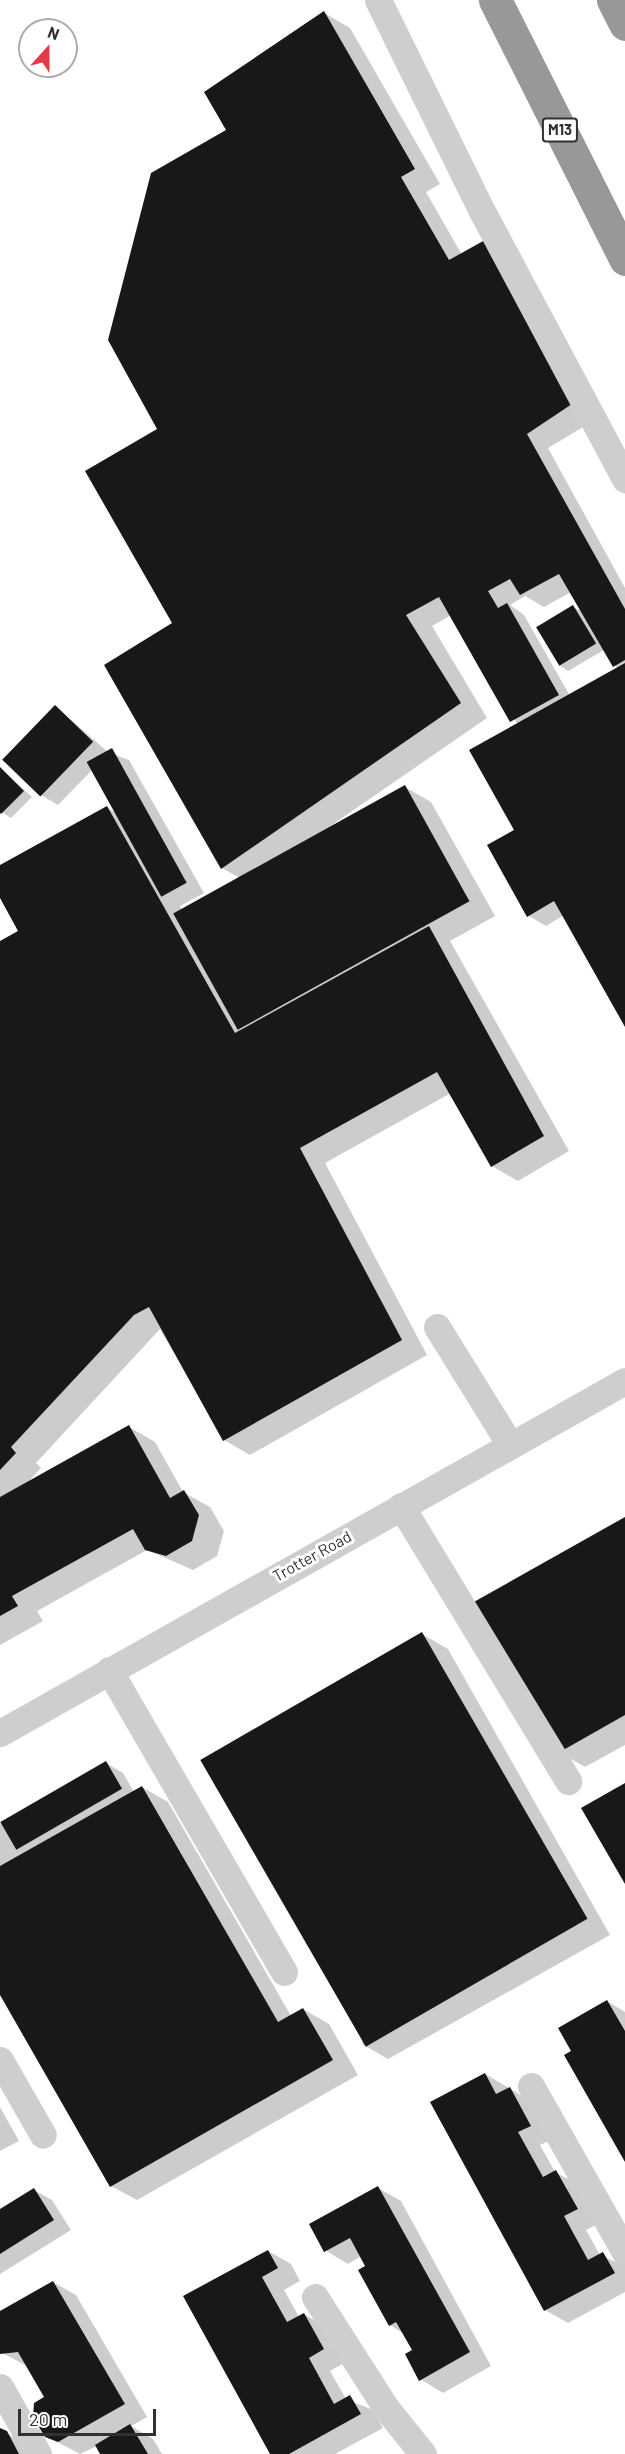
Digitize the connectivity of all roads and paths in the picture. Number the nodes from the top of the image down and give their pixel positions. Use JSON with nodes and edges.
{"nodes":[{"id":1,"x":378,"y":0,"type":"edge"},
{"id":2,"x":495,"y":0,"type":"edge"},
{"id":3,"x":613,"y":0,"type":"edge"},
{"id":4,"x":625,"y":24,"type":"edge"},
{"id":5,"x":625,"y":259,"type":"edge"},
{"id":6,"x":625,"y":479,"type":"edge"},
{"id":7,"x":437,"y":1327,"type":"dead end"},
{"id":8,"x":625,"y":1381,"type":"edge"},
{"id":9,"x":509,"y":1443,"type":"junction"},
{"id":10,"x":401,"y":1506,"type":"junction"},
{"id":11,"x":109,"y":1670,"type":"junction"},
{"id":12,"x":0,"y":1732,"type":"edge"},
{"id":13,"x":568,"y":1781,"type":"dead end"},
{"id":14,"x":284,"y":1972,"type":"dead end"},
{"id":15,"x":0,"y":2060,"type":"edge"},
{"id":16,"x":531,"y":2086,"type":"dead end"},
{"id":17,"x":43,"y":2135,"type":"dead end"},
{"id":18,"x":625,"y":2252,"type":"edge"},
{"id":19,"x":315,"y":2297,"type":"dead end"},
{"id":20,"x":0,"y":2386,"type":"edge"},
{"id":21,"x":38,"y":2454,"type":"edge"},
{"id":22,"x":423,"y":2454,"type":"edge"}],
"edges":[{"from":1,"to":6,"type":"lane"},
{"from":2,"to":5,"type":"highway","number":"M13"},
{"from":3,"to":4,"type":"highway"},
{"from":7,"to":9,"type":"lane"},
{"from":8,"to":9,"type":"lane","name":"Trotter Road"},
{"from":9,"to":10,"type":"lane","name":"Trotter Road"},
{"from":10,"to":11,"type":"lane","name":"Trotter Road"},
{"from":10,"to":13,"type":"lane"},
{"from":11,"to":12,"type":"lane","name":"Trotter Road"},
{"from":11,"to":14,"type":"lane"},
{"from":15,"to":17,"type":"lane"},
{"from":16,"to":18,"type":"lane"},
{"from":19,"to":22,"type":"lane"},
{"from":20,"to":21,"type":"lane"}]}
